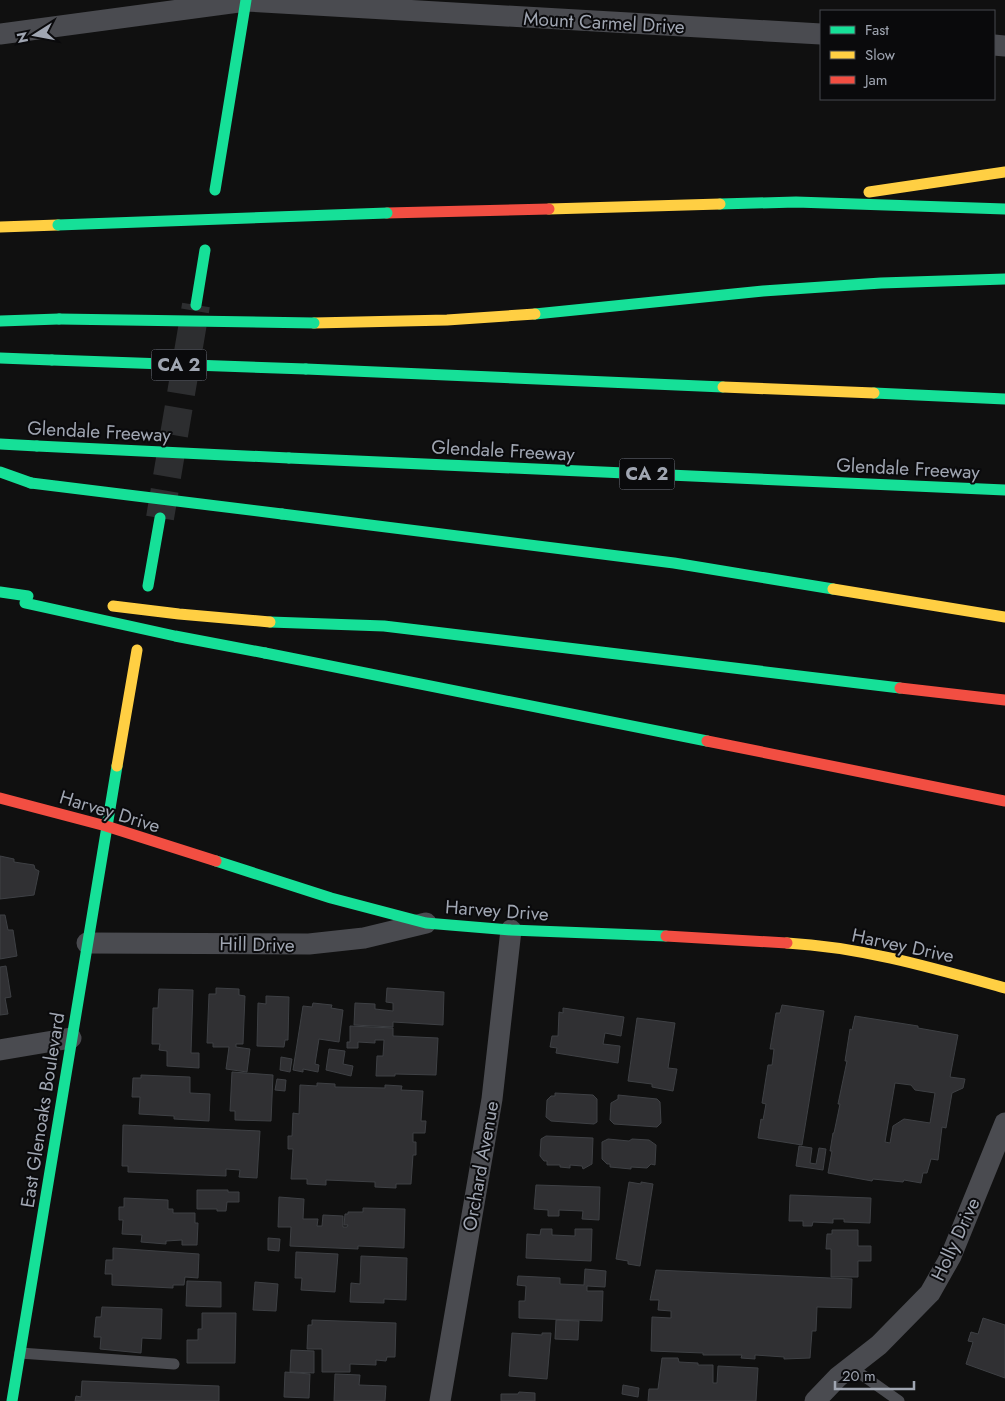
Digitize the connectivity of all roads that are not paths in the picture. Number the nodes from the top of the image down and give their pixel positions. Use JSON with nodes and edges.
{"nodes":[{"id":1,"x":246,"y":1,"type":"edge"},
{"id":2,"x":0,"y":34,"type":"edge"},
{"id":3,"x":820,"y":34,"type":"edge"},
{"id":4,"x":1005,"y":172,"type":"edge"},
{"id":5,"x":215,"y":190,"type":"dead end"},
{"id":6,"x":796,"y":202,"type":"junction"},
{"id":7,"x":1005,"y":209,"type":"edge"},
{"id":8,"x":0,"y":227,"type":"edge"},
{"id":9,"x":204,"y":250,"type":"dead end"},
{"id":10,"x":1005,"y":279,"type":"edge"},
{"id":11,"x":196,"y":305,"type":"tunnel mouth"},
{"id":12,"x":0,"y":321,"type":"edge"},
{"id":13,"x":0,"y":358,"type":"edge"},
{"id":14,"x":1005,"y":400,"type":"edge"},
{"id":15,"x":0,"y":444,"type":"edge"},
{"id":16,"x":0,"y":472,"type":"edge"},
{"id":17,"x":1005,"y":490,"type":"edge"},
{"id":18,"x":160,"y":518,"type":"tunnel mouth"},
{"id":19,"x":148,"y":586,"type":"dead end"},
{"id":20,"x":0,"y":592,"type":"edge"},
{"id":21,"x":0,"y":598,"type":"edge"},
{"id":22,"x":26,"y":600,"type":"junction"},
{"id":23,"x":66,"y":600,"type":"dead end"},
{"id":24,"x":103,"y":605,"type":"dead end"},
{"id":25,"x":1005,"y":617,"type":"edge"},
{"id":26,"x":137,"y":650,"type":"dead end"},
{"id":27,"x":1005,"y":700,"type":"edge"},
{"id":28,"x":0,"y":798,"type":"edge"},
{"id":29,"x":1005,"y":801,"type":"edge"},
{"id":30,"x":106,"y":826,"type":"junction"},
{"id":31,"x":426,"y":922,"type":"junction"},
{"id":32,"x":512,"y":930,"type":"junction"},
{"id":33,"x":87,"y":943,"type":"junction"},
{"id":34,"x":1005,"y":988,"type":"edge"},
{"id":35,"x":71,"y":1038,"type":"junction"},
{"id":36,"x":0,"y":1050,"type":"edge"},
{"id":37,"x":1005,"y":1123,"type":"edge"},
{"id":38,"x":20,"y":1353,"type":"junction"},
{"id":39,"x":174,"y":1364,"type":"dead end"},
{"id":40,"x":851,"y":1367,"type":"junction"},
{"id":41,"x":12,"y":1401,"type":"edge"},
{"id":42,"x":440,"y":1401,"type":"edge"},
{"id":43,"x":815,"y":1401,"type":"edge"},
{"id":44,"x":899,"y":1401,"type":"edge"}],
"edges":[{"from":1,"to":2,"type":"street","name":"Mount Carmel Drive"},
{"from":1,"to":3,"type":"street","name":"Mount Carmel Drive"},
{"from":1,"to":5,"type":"main road"},
{"from":4,"to":6,"type":"main road"},
{"from":6,"to":7,"type":"main road"},
{"from":6,"to":8,"type":"main road","bridge":true},
{"from":9,"to":11,"type":"main road"},
{"from":10,"to":12,"type":"main road","bridge":true},
{"from":13,"to":14,"type":"main road","number":"CA 2","bridge":true},
{"from":15,"to":17,"type":"main road","name":"Glendale Freeway","number":"CA 2","bridge":true},
{"from":16,"to":25,"type":"main road","bridge":true},
{"from":18,"to":19,"type":"main road"},
{"from":20,"to":22,"type":"main road"},
{"from":21,"to":22,"type":"main road"},
{"from":22,"to":23,"type":"main road"},
{"from":22,"to":29,"type":"main road","bridge":true},
{"from":24,"to":27,"type":"main road","bridge":true},
{"from":26,"to":30,"type":"main road","name":"East Glenoaks Boulevard"},
{"from":28,"to":30,"type":"main road","name":"Harvey Drive"},
{"from":30,"to":31,"type":"main road","name":"Harvey Drive"},
{"from":30,"to":33,"type":"main road","name":"East Glenoaks Boulevard"},
{"from":31,"to":32,"type":"main road","name":"Harvey Drive"},
{"from":31,"to":33,"type":"street","name":"Hill Drive"},
{"from":32,"to":34,"type":"main road","name":"Harvey Drive"},
{"from":32,"to":42,"type":"street","name":"Orchard Avenue"},
{"from":33,"to":35,"type":"main road","name":"East Glenoaks Boulevard"},
{"from":35,"to":36,"type":"street"},
{"from":35,"to":38,"type":"main road","name":"East Glenoaks Boulevard"},
{"from":37,"to":40,"type":"street","name":"Holly Drive"},
{"from":38,"to":39,"type":"lane"},
{"from":38,"to":41,"type":"main road","name":"East Glenoaks Boulevard"},
{"from":40,"to":43,"type":"street","name":"Holly Drive"},
{"from":40,"to":44,"type":"lane"}]}
